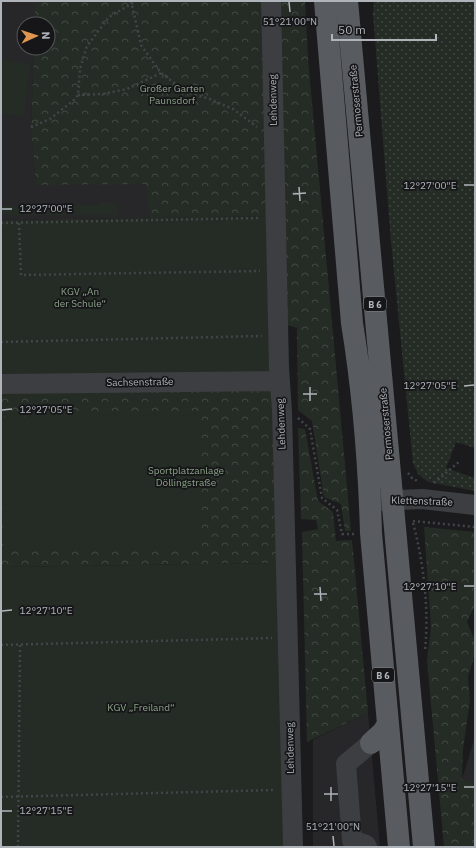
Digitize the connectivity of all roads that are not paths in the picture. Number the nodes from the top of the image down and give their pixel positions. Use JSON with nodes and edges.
{"nodes":[{"id":1,"x":272,"y":1,"type":"edge"},
{"id":2,"x":325,"y":1,"type":"edge"},
{"id":3,"x":347,"y":1,"type":"edge"},
{"id":4,"x":279,"y":381,"type":"junction"},
{"id":5,"x":1,"y":384,"type":"edge"},
{"id":6,"x":393,"y":499,"type":"junction"},
{"id":7,"x":370,"y":502,"type":"junction"},
{"id":8,"x":475,"y":505,"type":"edge"},
{"id":9,"x":388,"y":724,"type":"junction"},
{"id":10,"x":370,"y":743,"type":"joint"},
{"id":11,"x":293,"y":847,"type":"edge"},
{"id":12,"x":367,"y":847,"type":"edge"},
{"id":13,"x":399,"y":847,"type":"edge"},
{"id":14,"x":424,"y":847,"type":"edge"}],
"edges":[{"from":1,"to":4,"type":"street","name":"Lehdenweg"},
{"from":2,"to":7,"type":"main road","number":"B 6"},
{"from":3,"to":6,"type":"main road","name":"Permoserstraße","number":"B 6"},
{"from":4,"to":5,"type":"street","name":"Sachsenstraße"},
{"from":4,"to":11,"type":"street","name":"Lehdenweg"},
{"from":6,"to":7,"type":"street","name":"Klettenstraße"},
{"from":6,"to":8,"type":"street","name":"Klettenstraße"},
{"from":6,"to":14,"type":"main road","name":"Permoserstraße","number":"B 6"},
{"from":7,"to":9,"type":"main road","number":"B 6"},
{"from":9,"to":10,"type":"main road"},
{"from":9,"to":13,"type":"main road","number":"B 6"},
{"from":10,"to":12,"type":"street"}]}
